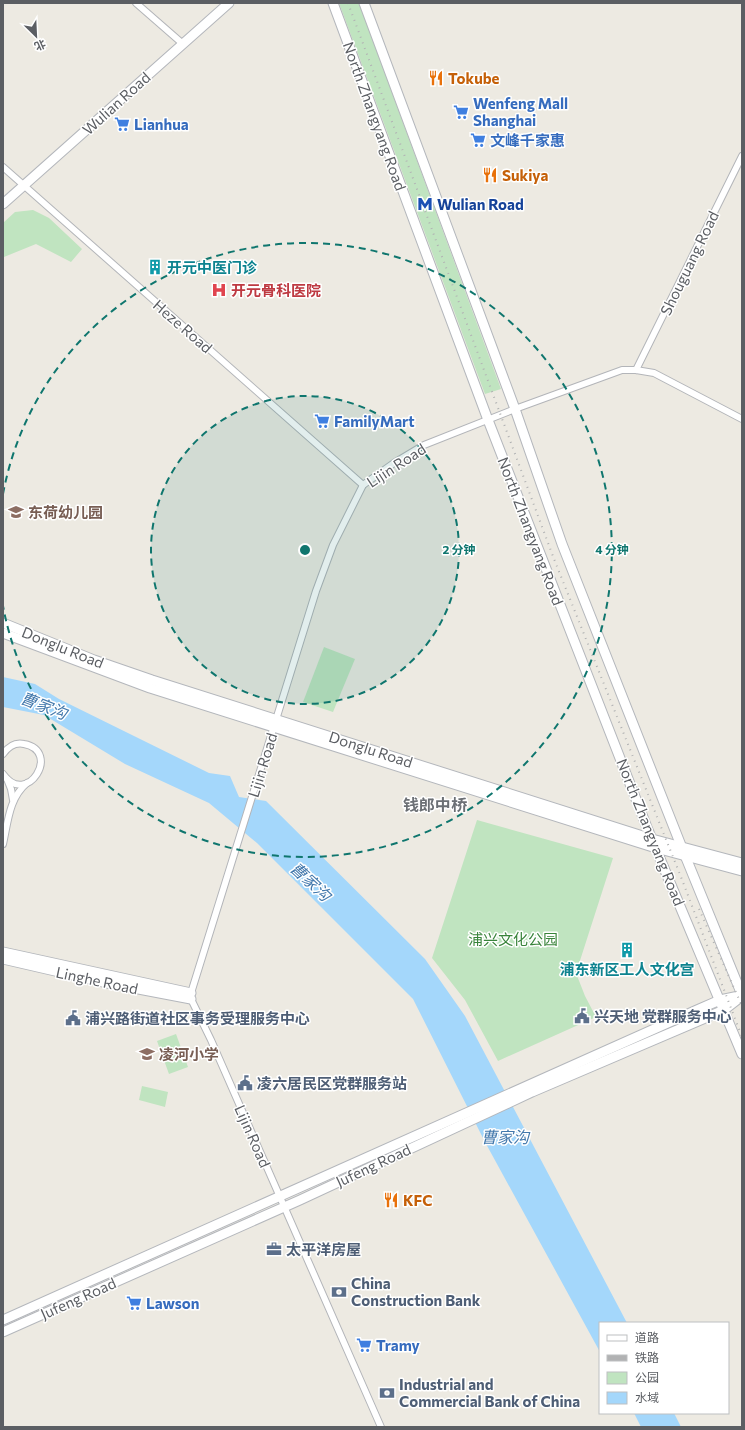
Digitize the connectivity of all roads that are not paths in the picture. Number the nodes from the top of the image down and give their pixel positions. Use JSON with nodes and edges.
{"nodes":[{"id":1,"x":136,"y":3,"type":"edge"},
{"id":2,"x":229,"y":3,"type":"edge"},
{"id":3,"x":333,"y":3,"type":"edge"},
{"id":4,"x":364,"y":3,"type":"edge"},
{"id":5,"x":183,"y":44,"type":"junction"},
{"id":6,"x":742,"y":156,"type":"edge"},
{"id":7,"x":3,"y":167,"type":"edge"},
{"id":8,"x":24,"y":185,"type":"junction"},
{"id":9,"x":3,"y":204,"type":"edge"},
{"id":10,"x":636,"y":370,"type":"junction"},
{"id":11,"x":514,"y":409,"type":"junction"},
{"id":12,"x":742,"y":419,"type":"edge"},
{"id":13,"x":488,"y":420,"type":"junction"},
{"id":14,"x":363,"y":485,"type":"junction"},
{"id":15,"x":3,"y":622,"type":"edge"},
{"id":16,"x":3,"y":633,"type":"edge"},
{"id":17,"x":276,"y":722,"type":"junction"},
{"id":18,"x":3,"y":754,"type":"edge"},
{"id":19,"x":5,"y":776,"type":"edge"},
{"id":20,"x":27,"y":783,"type":"junction"},
{"id":21,"x":13,"y":800,"type":"junction"},
{"id":22,"x":652,"y":839,"type":"junction"},
{"id":23,"x":3,"y":844,"type":"edge"},
{"id":24,"x":656,"y":848,"type":"junction"},
{"id":25,"x":682,"y":848,"type":"junction"},
{"id":26,"x":685,"y":857,"type":"junction"},
{"id":27,"x":742,"y":863,"type":"edge"},
{"id":28,"x":742,"y":871,"type":"edge"},
{"id":29,"x":3,"y":952,"type":"edge"},
{"id":30,"x":3,"y":959,"type":"edge"},
{"id":31,"x":191,"y":996,"type":"junction"},
{"id":32,"x":742,"y":996,"type":"edge"},
{"id":33,"x":720,"y":1000,"type":"junction"},
{"id":34,"x":724,"y":1010,"type":"junction"},
{"id":35,"x":742,"y":1054,"type":"edge"},
{"id":36,"x":530,"y":1088,"type":"junction"},
{"id":37,"x":454,"y":1123,"type":"junction"},
{"id":38,"x":279,"y":1197,"type":"junction"},
{"id":39,"x":284,"y":1207,"type":"junction"},
{"id":40,"x":3,"y":1320,"type":"edge"},
{"id":41,"x":3,"y":1332,"type":"edge"},
{"id":42,"x":381,"y":1427,"type":"edge"}],
"edges":[{"from":1,"to":5,"type":"street"},
{"from":2,"to":5,"type":"main road","name":"Wulian Road"},
{"from":3,"to":13,"type":"main road","name":"North Zhangyang Road"},
{"from":4,"to":11,"type":"main road","name":"North Zhangyang Road"},
{"from":5,"to":8,"type":"main road","name":"Wulian Road"},
{"from":6,"to":10,"type":"street","name":"Shouguang Road"},
{"from":7,"to":8,"type":"street","name":"Heze Road"},
{"from":8,"to":9,"type":"main road","name":"Wulian Road"},
{"from":8,"to":14,"type":"street","name":"Heze Road"},
{"from":10,"to":11,"type":"street","name":"Lijin Road"},
{"from":10,"to":12,"type":"street","name":"Lijin Road"},
{"from":11,"to":13,"type":"street","name":"Lijin Road"},
{"from":11,"to":25,"type":"main road","name":"North Zhangyang Road"},
{"from":13,"to":14,"type":"street","name":"Lijin Road"},
{"from":13,"to":22,"type":"main road","name":"North Zhangyang Road"},
{"from":14,"to":17,"type":"street","name":"Lijin Road"},
{"from":15,"to":17,"type":"main road","name":"Donglu Road"},
{"from":16,"to":17,"type":"main road","name":"Donglu Road"},
{"from":17,"to":22,"type":"main road","name":"Donglu Road"},
{"from":17,"to":24,"type":"main road","name":"Donglu Road"},
{"from":17,"to":31,"type":"street","name":"Lijin Road"},
{"from":18,"to":20,"type":"street"},
{"from":19,"to":20,"type":"street"},
{"from":19,"to":21,"type":"street"},
{"from":20,"to":21,"type":"street"},
{"from":21,"to":23,"type":"street"},
{"from":22,"to":24,"type":"main road","name":"North Zhangyang Road"},
{"from":22,"to":25,"type":"main road","name":"Donglu Road"},
{"from":24,"to":26,"type":"main road","name":"Donglu Road"},
{"from":24,"to":33,"type":"main road","name":"North Zhangyang Road"},
{"from":25,"to":26,"type":"main road","name":"North Zhangyang Road"},
{"from":25,"to":27,"type":"main road","name":"Donglu Road"},
{"from":26,"to":28,"type":"main road","name":"Donglu Road"},
{"from":26,"to":32,"type":"main road","name":"North Zhangyang Road"},
{"from":29,"to":31,"type":"main road","name":"Linghe Road"},
{"from":30,"to":31,"type":"main road","name":"Linghe Road"},
{"from":31,"to":38,"type":"street","name":"Lijin Road"},
{"from":32,"to":33,"type":"main road","name":"Jufeng Road"},
{"from":32,"to":34,"type":"main road","name":"Jufeng Road"},
{"from":33,"to":34,"type":"main road","name":"North Zhangyang Road"},
{"from":33,"to":36,"type":"main road","name":"Jufeng Road"},
{"from":34,"to":35,"type":"main road","name":"North Zhangyang Road"},
{"from":34,"to":36,"type":"main road","name":"Jufeng Road"},
{"from":36,"to":37,"type":"main road","name":"Jufeng Road"},
{"from":37,"to":38,"type":"main road","name":"Jufeng Road"},
{"from":37,"to":39,"type":"main road","name":"Jufeng Road"},
{"from":38,"to":39,"type":"street","name":"Lijin Road"},
{"from":38,"to":40,"type":"main road","name":"Jufeng Road"},
{"from":39,"to":41,"type":"main road","name":"Jufeng Road"},
{"from":39,"to":42,"type":"street","name":"Lijin Road"}]}
